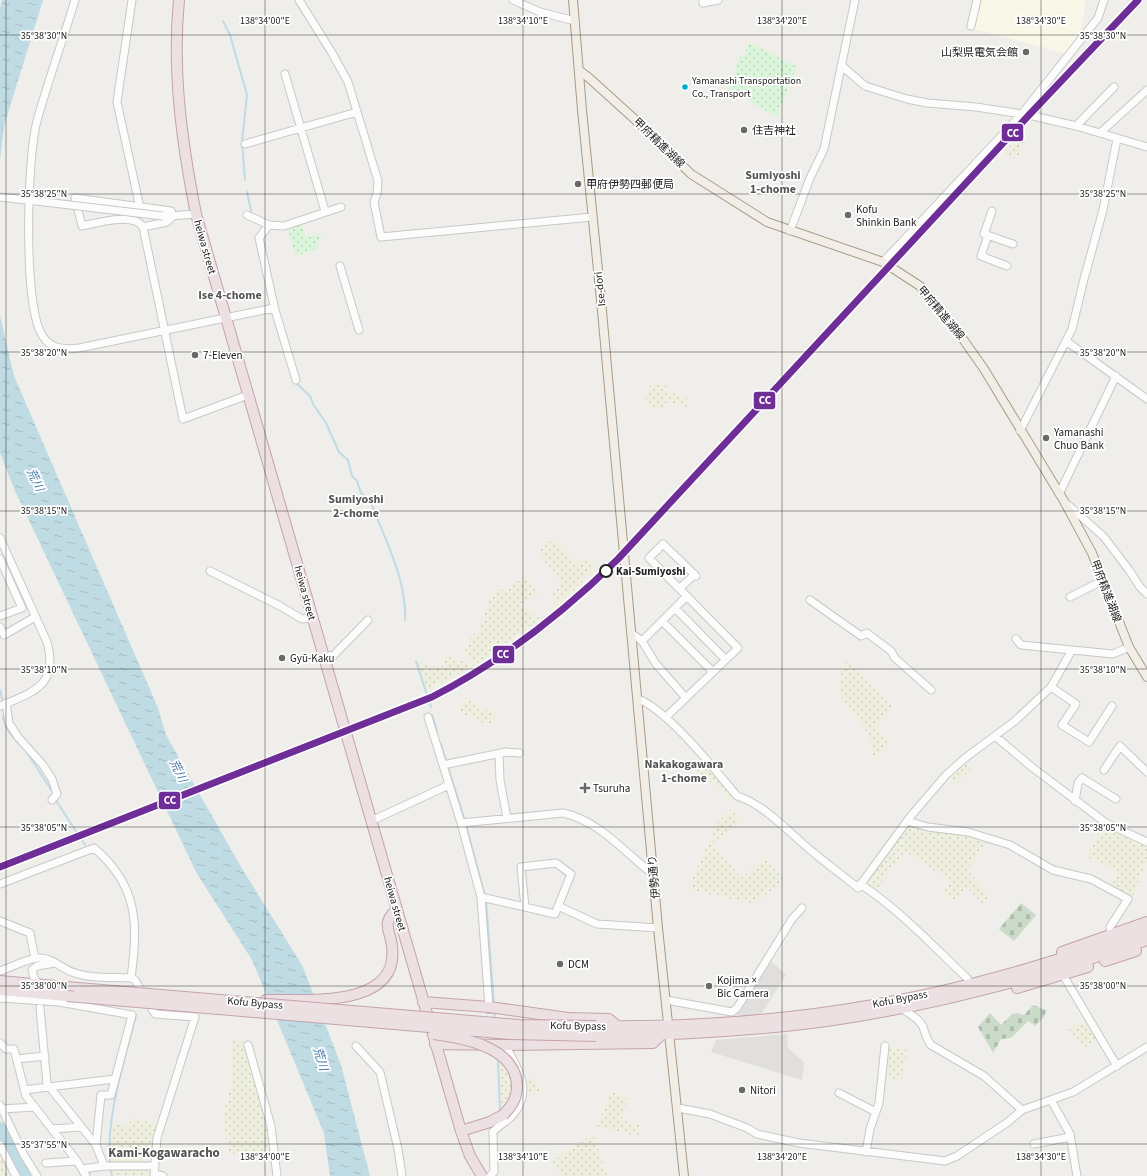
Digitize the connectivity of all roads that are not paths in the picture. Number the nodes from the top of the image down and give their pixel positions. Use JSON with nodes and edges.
{"nodes":[{"id":1,"x":75,"y":0,"type":"edge"},
{"id":2,"x":132,"y":0,"type":"edge"},
{"id":3,"x":179,"y":0,"type":"edge"},
{"id":4,"x":299,"y":0,"type":"edge"},
{"id":5,"x":514,"y":0,"type":"edge"},
{"id":6,"x":573,"y":0,"type":"edge"},
{"id":7,"x":703,"y":0,"type":"edge"},
{"id":8,"x":718,"y":0,"type":"edge"},
{"id":9,"x":855,"y":0,"type":"edge"},
{"id":10,"x":977,"y":0,"type":"edge"},
{"id":11,"x":1104,"y":0,"type":"edge"},
{"id":12,"x":575,"y":21,"type":"junction"},
{"id":13,"x":972,"y":26,"type":"dead end"},
{"id":14,"x":841,"y":65,"type":"junction"},
{"id":15,"x":580,"y":71,"type":"junction"},
{"id":16,"x":285,"y":74,"type":"dead end"},
{"id":17,"x":1114,"y":87,"type":"dead end"},
{"id":18,"x":1147,"y":90,"type":"edge"},
{"id":19,"x":357,"y":112,"type":"junction"},
{"id":20,"x":1021,"y":115,"type":"junction"},
{"id":21,"x":1076,"y":126,"type":"junction"},
{"id":22,"x":300,"y":128,"type":"junction"},
{"id":23,"x":1100,"y":133,"type":"junction"},
{"id":24,"x":1117,"y":139,"type":"junction"},
{"id":25,"x":245,"y":144,"type":"dead end"},
{"id":26,"x":1147,"y":147,"type":"edge"},
{"id":27,"x":0,"y":197,"type":"edge"},
{"id":28,"x":30,"y":201,"type":"junction"},
{"id":29,"x":341,"y":207,"type":"dead end"},
{"id":30,"x":140,"y":208,"type":"junction"},
{"id":31,"x":325,"y":211,"type":"junction"},
{"id":32,"x":992,"y":211,"type":"dead end"},
{"id":33,"x":196,"y":214,"type":"junction"},
{"id":34,"x":247,"y":215,"type":"dead end"},
{"id":35,"x":173,"y":216,"type":"junction"},
{"id":36,"x":592,"y":217,"type":"junction"},
{"id":37,"x":269,"y":225,"type":"junction"},
{"id":38,"x":143,"y":227,"type":"junction"},
{"id":39,"x":790,"y":231,"type":"junction"},
{"id":40,"x":988,"y":235,"type":"junction"},
{"id":41,"x":1013,"y":244,"type":"dead end"},
{"id":42,"x":883,"y":262,"type":"junction"},
{"id":43,"x":340,"y":266,"type":"dead end"},
{"id":44,"x":1007,"y":266,"type":"dead end"},
{"id":45,"x":274,"y":308,"type":"junction"},
{"id":46,"x":226,"y":318,"type":"junction"},
{"id":47,"x":164,"y":330,"type":"junction"},
{"id":48,"x":359,"y":330,"type":"dead end"},
{"id":49,"x":1066,"y":341,"type":"junction"},
{"id":50,"x":1116,"y":376,"type":"junction"},
{"id":51,"x":296,"y":380,"type":"dead end"},
{"id":52,"x":248,"y":395,"type":"junction"},
{"id":53,"x":1147,"y":399,"type":"edge"},
{"id":54,"x":1020,"y":431,"type":"junction"},
{"id":55,"x":1062,"y":498,"type":"junction"},
{"id":56,"x":0,"y":538,"type":"edge"},
{"id":57,"x":0,"y":559,"type":"edge"},
{"id":58,"x":210,"y":571,"type":"dead end"},
{"id":59,"x":1102,"y":581,"type":"junction"},
{"id":60,"x":680,"y":588,"type":"junction"},
{"id":61,"x":1147,"y":594,"type":"edge"},
{"id":62,"x":687,"y":596,"type":"junction"},
{"id":63,"x":1070,"y":598,"type":"dead end"},
{"id":64,"x":810,"y":600,"type":"dead end"},
{"id":65,"x":675,"y":608,"type":"junction"},
{"id":66,"x":0,"y":616,"type":"edge"},
{"id":67,"x":35,"y":617,"type":"junction"},
{"id":68,"x":312,"y":618,"type":"junction"},
{"id":69,"x":368,"y":620,"type":"dead end"},
{"id":70,"x":662,"y":621,"type":"junction"},
{"id":71,"x":0,"y":627,"type":"edge"},
{"id":72,"x":631,"y":633,"type":"junction"},
{"id":73,"x":1016,"y":639,"type":"dead end"},
{"id":74,"x":642,"y":641,"type":"junction"},
{"id":75,"x":1129,"y":647,"type":"junction"},
{"id":76,"x":1072,"y":650,"type":"junction"},
{"id":77,"x":323,"y":655,"type":"junction"},
{"id":78,"x":726,"y":659,"type":"junction"},
{"id":79,"x":713,"y":672,"type":"junction"},
{"id":80,"x":1147,"y":677,"type":"edge"},
{"id":81,"x":1051,"y":687,"type":"junction"},
{"id":82,"x":931,"y":690,"type":"dead end"},
{"id":83,"x":686,"y":698,"type":"junction"},
{"id":84,"x":638,"y":699,"type":"junction"},
{"id":85,"x":3,"y":705,"type":"edge"},
{"id":86,"x":1112,"y":706,"type":"dead end"},
{"id":87,"x":428,"y":717,"type":"dead end"},
{"id":88,"x":666,"y":717,"type":"junction"},
{"id":89,"x":994,"y":736,"type":"junction"},
{"id":90,"x":519,"y":753,"type":"dead end"},
{"id":91,"x":499,"y":754,"type":"junction"},
{"id":92,"x":443,"y":765,"type":"junction"},
{"id":93,"x":1104,"y":770,"type":"dead end"},
{"id":94,"x":1147,"y":772,"type":"edge"},
{"id":95,"x":450,"y":785,"type":"junction"},
{"id":96,"x":1116,"y":799,"type":"dead end"},
{"id":97,"x":52,"y":800,"type":"dead end"},
{"id":98,"x":1075,"y":801,"type":"junction"},
{"id":99,"x":507,"y":818,"type":"junction"},
{"id":100,"x":371,"y":821,"type":"junction"},
{"id":101,"x":907,"y":821,"type":"junction"},
{"id":102,"x":462,"y":823,"type":"junction"},
{"id":103,"x":1147,"y":842,"type":"edge"},
{"id":104,"x":654,"y":875,"type":"junction"},
{"id":105,"x":0,"y":884,"type":"edge"},
{"id":106,"x":860,"y":884,"type":"junction"},
{"id":107,"x":481,"y":897,"type":"junction"},
{"id":108,"x":558,"y":906,"type":"junction"},
{"id":109,"x":524,"y":907,"type":"junction"},
{"id":110,"x":802,"y":908,"type":"dead end"},
{"id":111,"x":396,"y":910,"type":"junction"},
{"id":112,"x":0,"y":921,"type":"edge"},
{"id":113,"x":1147,"y":922,"type":"edge"},
{"id":114,"x":658,"y":928,"type":"junction"},
{"id":115,"x":1147,"y":930,"type":"edge"},
{"id":116,"x":1111,"y":935,"type":"junction"},
{"id":117,"x":1147,"y":940,"type":"edge"},
{"id":118,"x":1147,"y":947,"type":"edge"},
{"id":119,"x":34,"y":954,"type":"dead end"},
{"id":120,"x":1087,"y":956,"type":"junction"},
{"id":121,"x":55,"y":963,"type":"junction"},
{"id":122,"x":0,"y":971,"type":"edge"},
{"id":123,"x":1063,"y":975,"type":"junction"},
{"id":124,"x":131,"y":978,"type":"junction"},
{"id":125,"x":0,"y":981,"type":"edge"},
{"id":126,"x":975,"y":983,"type":"junction"},
{"id":127,"x":39,"y":984,"type":"junction"},
{"id":128,"x":993,"y":988,"type":"junction"},
{"id":129,"x":0,"y":990,"type":"edge"},
{"id":130,"x":0,"y":998,"type":"edge"},
{"id":131,"x":226,"y":1000,"type":"junction"},
{"id":132,"x":666,"y":1000,"type":"junction"},
{"id":133,"x":423,"y":1002,"type":"junction"},
{"id":134,"x":489,"y":1007,"type":"junction"},
{"id":135,"x":40,"y":1008,"type":"dead end"},
{"id":136,"x":901,"y":1008,"type":"junction"},
{"id":137,"x":350,"y":1021,"type":"junction"},
{"id":138,"x":618,"y":1027,"type":"junction"},
{"id":139,"x":596,"y":1031,"type":"junction"},
{"id":140,"x":667,"y":1032,"type":"junction"},
{"id":141,"x":0,"y":1043,"type":"edge"},
{"id":142,"x":435,"y":1044,"type":"junction"},
{"id":143,"x":248,"y":1045,"type":"dead end"},
{"id":144,"x":505,"y":1045,"type":"junction"},
{"id":145,"x":356,"y":1046,"type":"dead end"},
{"id":146,"x":885,"y":1046,"type":"dead end"},
{"id":147,"x":1146,"y":1050,"type":"edge"},
{"id":148,"x":45,"y":1056,"type":"junction"},
{"id":149,"x":17,"y":1059,"type":"junction"},
{"id":150,"x":1118,"y":1066,"type":"junction"},
{"id":151,"x":116,"y":1079,"type":"junction"},
{"id":152,"x":49,"y":1087,"type":"junction"},
{"id":153,"x":24,"y":1090,"type":"junction"},
{"id":154,"x":839,"y":1093,"type":"dead end"},
{"id":155,"x":1051,"y":1100,"type":"junction"},
{"id":156,"x":1,"y":1107,"type":"edge"},
{"id":157,"x":35,"y":1107,"type":"junction"},
{"id":158,"x":678,"y":1108,"type":"junction"},
{"id":159,"x":1022,"y":1110,"type":"junction"},
{"id":160,"x":876,"y":1112,"type":"junction"},
{"id":161,"x":81,"y":1127,"type":"junction"},
{"id":162,"x":52,"y":1129,"type":"junction"},
{"id":163,"x":461,"y":1131,"type":"junction"},
{"id":164,"x":1070,"y":1137,"type":"junction"},
{"id":165,"x":1034,"y":1144,"type":"dead end"},
{"id":166,"x":0,"y":1145,"type":"edge"},
{"id":167,"x":96,"y":1145,"type":"junction"},
{"id":168,"x":866,"y":1152,"type":"junction"},
{"id":169,"x":77,"y":1161,"type":"junction"},
{"id":170,"x":46,"y":1163,"type":"dead end"},
{"id":171,"x":104,"y":1166,"type":"junction"},
{"id":172,"x":155,"y":1166,"type":"junction"},
{"id":173,"x":82,"y":1169,"type":"junction"},
{"id":174,"x":154,"y":1175,"type":"edge"},
{"id":175,"x":16,"y":1176,"type":"edge"},
{"id":176,"x":37,"y":1176,"type":"edge"},
{"id":177,"x":86,"y":1176,"type":"edge"},
{"id":178,"x":163,"y":1176,"type":"edge"},
{"id":179,"x":277,"y":1176,"type":"edge"},
{"id":180,"x":402,"y":1176,"type":"edge"},
{"id":181,"x":482,"y":1176,"type":"edge"},
{"id":182,"x":490,"y":1176,"type":"edge"},
{"id":183,"x":684,"y":1176,"type":"edge"},
{"id":184,"x":1077,"y":1176,"type":"edge"}],
"edges":[{"from":1,"to":28,"type":"street"},
{"from":2,"to":30,"type":"street"},
{"from":3,"to":33,"type":"highway","name":"heiwa street"},
{"from":4,"to":19,"type":"street"},
{"from":5,"to":12,"type":"street"},
{"from":6,"to":12,"type":"main road","name":"Ise-dori"},
{"from":7,"to":8,"type":"street"},
{"from":9,"to":14,"type":"street"},
{"from":10,"to":13,"type":"street"},
{"from":11,"to":20,"type":"street"},
{"from":12,"to":15,"type":"main road","name":"Ise-dori"},
{"from":14,"to":20,"type":"street"},
{"from":14,"to":39,"type":"street"},
{"from":15,"to":36,"type":"main road","name":"Ise-dori"},
{"from":15,"to":39,"type":"main road","name":"甲府精進湖線"},
{"from":16,"to":22,"type":"street"},
{"from":17,"to":21,"type":"street"},
{"from":18,"to":23,"type":"street"},
{"from":19,"to":22,"type":"street"},
{"from":19,"to":36,"type":"street"},
{"from":20,"to":21,"type":"street"},
{"from":20,"to":42,"type":"street"},
{"from":21,"to":23,"type":"street"},
{"from":22,"to":25,"type":"street"},
{"from":22,"to":31,"type":"street"},
{"from":23,"to":24,"type":"street"},
{"from":24,"to":26,"type":"street"},
{"from":24,"to":49,"type":"street"},
{"from":27,"to":28,"type":"street"},
{"from":28,"to":35,"type":"street","bridge":true},
{"from":28,"to":47,"type":"street"},
{"from":29,"to":31,"type":"street"},
{"from":30,"to":35,"type":"street"},
{"from":30,"to":38,"type":"street"},
{"from":31,"to":37,"type":"street"},
{"from":32,"to":40,"type":"street"},
{"from":33,"to":35,"type":"street"},
{"from":33,"to":46,"type":"highway","name":"heiwa street"},
{"from":34,"to":37,"type":"street"},
{"from":35,"to":38,"type":"street"},
{"from":36,"to":72,"type":"main road","name":"Ise-dori"},
{"from":37,"to":45,"type":"street"},
{"from":38,"to":47,"type":"street"},
{"from":39,"to":42,"type":"main road","name":"甲府精進湖線"},
{"from":40,"to":41,"type":"street"},
{"from":40,"to":44,"type":"street"},
{"from":42,"to":54,"type":"main road","name":"甲府精進湖線"},
{"from":43,"to":48,"type":"street"},
{"from":45,"to":46,"type":"street"},
{"from":45,"to":51,"type":"street"},
{"from":46,"to":47,"type":"street"},
{"from":46,"to":52,"type":"highway","name":"heiwa street"},
{"from":47,"to":52,"type":"street"},
{"from":49,"to":50,"type":"street"},
{"from":49,"to":54,"type":"street"},
{"from":50,"to":53,"type":"street"},
{"from":50,"to":55,"type":"street"},
{"from":52,"to":68,"type":"highway","name":"heiwa street"},
{"from":54,"to":55,"type":"main road","name":"甲府精進湖線"},
{"from":55,"to":59,"type":"main road","name":"甲府精進湖線"},
{"from":55,"to":61,"type":"street"},
{"from":56,"to":67,"type":"street"},
{"from":57,"to":66,"type":"street"},
{"from":58,"to":68,"type":"street"},
{"from":59,"to":63,"type":"street"},
{"from":59,"to":75,"type":"main road","name":"甲府精進湖線"},
{"from":60,"to":60,"type":"street"},
{"from":60,"to":62,"type":"street"},
{"from":62,"to":65,"type":"street"},
{"from":62,"to":78,"type":"street"},
{"from":64,"to":82,"type":"street"},
{"from":65,"to":70,"type":"street"},
{"from":65,"to":78,"type":"street"},
{"from":67,"to":71,"type":"street"},
{"from":67,"to":85,"type":"street"},
{"from":68,"to":77,"type":"highway","name":"heiwa street"},
{"from":69,"to":77,"type":"street"},
{"from":70,"to":74,"type":"street"},
{"from":70,"to":79,"type":"street"},
{"from":72,"to":74,"type":"street"},
{"from":72,"to":84,"type":"main road","name":"伊勢通り"},
{"from":73,"to":76,"type":"street"},
{"from":74,"to":83,"type":"street"},
{"from":75,"to":76,"type":"street"},
{"from":75,"to":80,"type":"main road","name":"甲府精進湖線"},
{"from":76,"to":81,"type":"street"},
{"from":77,"to":100,"type":"highway","name":"heiwa street"},
{"from":78,"to":79,"type":"street"},
{"from":79,"to":83,"type":"street"},
{"from":81,"to":86,"type":"street"},
{"from":81,"to":89,"type":"street"},
{"from":83,"to":88,"type":"street"},
{"from":84,"to":88,"type":"street"},
{"from":84,"to":104,"type":"main road","name":"伊勢通り"},
{"from":85,"to":97,"type":"street"},
{"from":87,"to":92,"type":"street"},
{"from":88,"to":106,"type":"street"},
{"from":89,"to":98,"type":"street"},
{"from":89,"to":101,"type":"street"},
{"from":90,"to":91,"type":"street"},
{"from":91,"to":92,"type":"street"},
{"from":91,"to":99,"type":"street"},
{"from":92,"to":95,"type":"street"},
{"from":93,"to":94,"type":"street"},
{"from":95,"to":100,"type":"street"},
{"from":95,"to":102,"type":"street"},
{"from":96,"to":98,"type":"street"},
{"from":98,"to":103,"type":"street"},
{"from":99,"to":102,"type":"street"},
{"from":99,"to":104,"type":"street"},
{"from":100,"to":111,"type":"highway","name":"heiwa street"},
{"from":101,"to":106,"type":"street"},
{"from":101,"to":116,"type":"street"},
{"from":102,"to":107,"type":"street"},
{"from":104,"to":114,"type":"main road","name":"伊勢通り"},
{"from":105,"to":124,"type":"street"},
{"from":106,"to":126,"type":"street"},
{"from":107,"to":109,"type":"street"},
{"from":107,"to":134,"type":"street"},
{"from":108,"to":109,"type":"street"},
{"from":108,"to":109,"type":"street"},
{"from":108,"to":114,"type":"street"},
{"from":110,"to":132,"type":"street"},
{"from":111,"to":131,"type":"highway","bridge":true},
{"from":111,"to":133,"type":"highway","name":"heiwa street"},
{"from":112,"to":119,"type":"street"},
{"from":113,"to":116,"type":"highway"},
{"from":114,"to":132,"type":"main road","name":"伊勢通り"},
{"from":115,"to":120,"type":"highway","name":"Kofu Bypass"},
{"from":116,"to":126,"type":"highway"},
{"from":117,"to":120,"type":"highway","name":"Kofu Bypass"},
{"from":118,"to":123,"type":"highway"},
{"from":120,"to":126,"type":"highway","name":"Kofu Bypass"},
{"from":120,"to":128,"type":"highway","name":"Kofu Bypass"},
{"from":121,"to":122,"type":"street"},
{"from":121,"to":124,"type":"street"},
{"from":121,"to":127,"type":"street"},
{"from":123,"to":128,"type":"highway"},
{"from":123,"to":150,"type":"street"},
{"from":124,"to":172,"type":"street"},
{"from":125,"to":127,"type":"highway","name":"Kofu Bypass"},
{"from":126,"to":140,"type":"highway","name":"Kofu Bypass"},
{"from":127,"to":131,"type":"highway","name":"Kofu Bypass","bridge":true},
{"from":128,"to":136,"type":"highway","name":"Kofu Bypass"},
{"from":129,"to":137,"type":"highway","name":"Kofu Bypass","bridge":true},
{"from":130,"to":151,"type":"street"},
{"from":131,"to":139,"type":"highway","name":"Kofu Bypass","bridge":true},
{"from":132,"to":140,"type":"main road","name":"伊勢通り"},
{"from":133,"to":134,"type":"highway"},
{"from":133,"to":142,"type":"highway","name":"heiwa street"},
{"from":134,"to":138,"type":"highway"},
{"from":135,"to":148,"type":"street"},
{"from":136,"to":140,"type":"highway","name":"Kofu Bypass"},
{"from":136,"to":159,"type":"street"},
{"from":137,"to":139,"type":"highway","name":"Kofu Bypass","bridge":true},
{"from":137,"to":163,"type":"highway","bridge":true},
{"from":138,"to":139,"type":"highway","name":"Kofu Bypass"},
{"from":138,"to":140,"type":"highway","name":"Kofu Bypass"},
{"from":139,"to":140,"type":"highway","name":"Kofu Bypass"},
{"from":140,"to":144,"type":"highway"},
{"from":140,"to":158,"type":"main road","name":"伊勢通り"},
{"from":141,"to":149,"type":"street"},
{"from":142,"to":144,"type":"highway"},
{"from":142,"to":163,"type":"highway","name":"heiwa street"},
{"from":143,"to":179,"type":"street"},
{"from":144,"to":182,"type":"street"},
{"from":145,"to":180,"type":"street"},
{"from":146,"to":160,"type":"street"},
{"from":147,"to":150,"type":"street"},
{"from":148,"to":149,"type":"street"},
{"from":148,"to":152,"type":"street"},
{"from":149,"to":153,"type":"street"},
{"from":150,"to":155,"type":"street"},
{"from":151,"to":152,"type":"street"},
{"from":151,"to":167,"type":"street"},
{"from":152,"to":153,"type":"street"},
{"from":152,"to":161,"type":"street"},
{"from":153,"to":157,"type":"street"},
{"from":154,"to":160,"type":"street"},
{"from":155,"to":159,"type":"street"},
{"from":155,"to":164,"type":"street"},
{"from":156,"to":157,"type":"street"},
{"from":156,"to":176,"type":"street"},
{"from":157,"to":162,"type":"street"},
{"from":158,"to":168,"type":"street"},
{"from":158,"to":183,"type":"main road","name":"伊勢通り"},
{"from":159,"to":168,"type":"street"},
{"from":160,"to":168,"type":"street"},
{"from":161,"to":162,"type":"street"},
{"from":161,"to":167,"type":"street"},
{"from":162,"to":169,"type":"street"},
{"from":163,"to":181,"type":"highway","name":"heiwa street"},
{"from":164,"to":165,"type":"street"},
{"from":164,"to":184,"type":"street"},
{"from":166,"to":175,"type":"street"},
{"from":167,"to":171,"type":"street"},
{"from":169,"to":170,"type":"street"},
{"from":169,"to":173,"type":"street"},
{"from":171,"to":172,"type":"street"},
{"from":171,"to":173,"type":"street"},
{"from":172,"to":174,"type":"street"},
{"from":173,"to":177,"type":"street"},
{"from":174,"to":178,"type":"street"}]}
